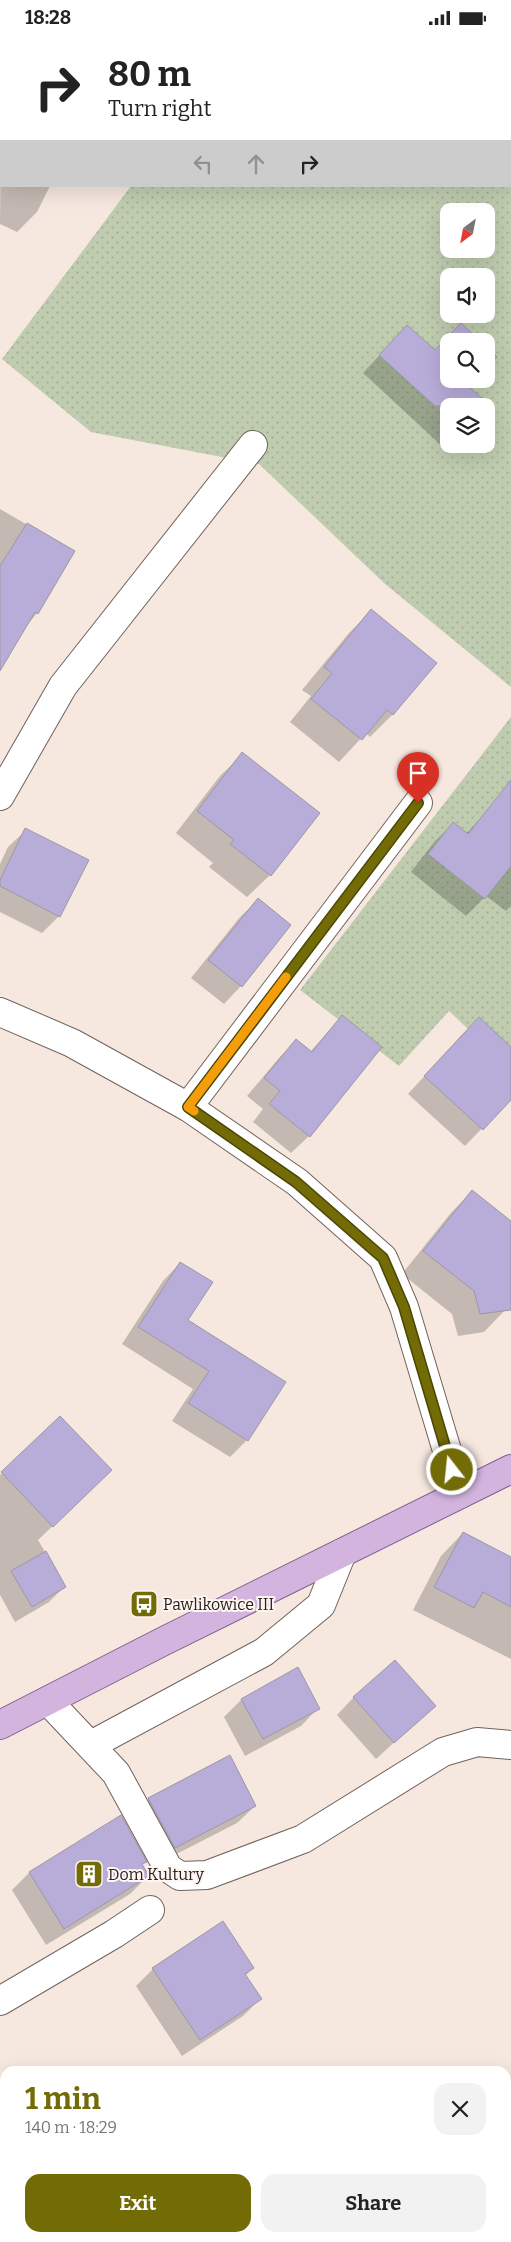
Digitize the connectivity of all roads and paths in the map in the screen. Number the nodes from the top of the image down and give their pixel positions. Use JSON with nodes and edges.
{"nodes":[{"id":1,"x":253,"y":445,"type":"dead end"},
{"id":2,"x":0,"y":796,"type":"edge"},
{"id":3,"x":418,"y":803,"type":"dead end"},
{"id":4,"x":0,"y":1012,"type":"edge"},
{"id":5,"x":188,"y":1107,"type":"junction"},
{"id":6,"x":511,"y":1469,"type":"edge"},
{"id":7,"x":460,"y":1494,"type":"junction"},
{"id":8,"x":342,"y":1553,"type":"junction"},
{"id":9,"x":48,"y":1701,"type":"junction"},
{"id":10,"x":0,"y":1725,"type":"edge"},
{"id":11,"x":91,"y":1745,"type":"junction"},
{"id":12,"x":511,"y":1745,"type":"edge"},
{"id":13,"x":150,"y":1910,"type":"dead end"},
{"id":14,"x":0,"y":2001,"type":"edge"}],
"edges":[{"from":1,"to":2,"type":"lane"},
{"from":3,"to":5,"type":"lane"},
{"from":4,"to":5,"type":"lane"},
{"from":5,"to":7,"type":"lane"},
{"from":6,"to":7,"type":"main road"},
{"from":7,"to":8,"type":"main road"},
{"from":8,"to":9,"type":"main road"},
{"from":8,"to":11,"type":"lane"},
{"from":9,"to":10,"type":"main road"},
{"from":9,"to":11,"type":"lane"},
{"from":11,"to":12,"type":"lane"},
{"from":13,"to":14,"type":"lane"}]}
